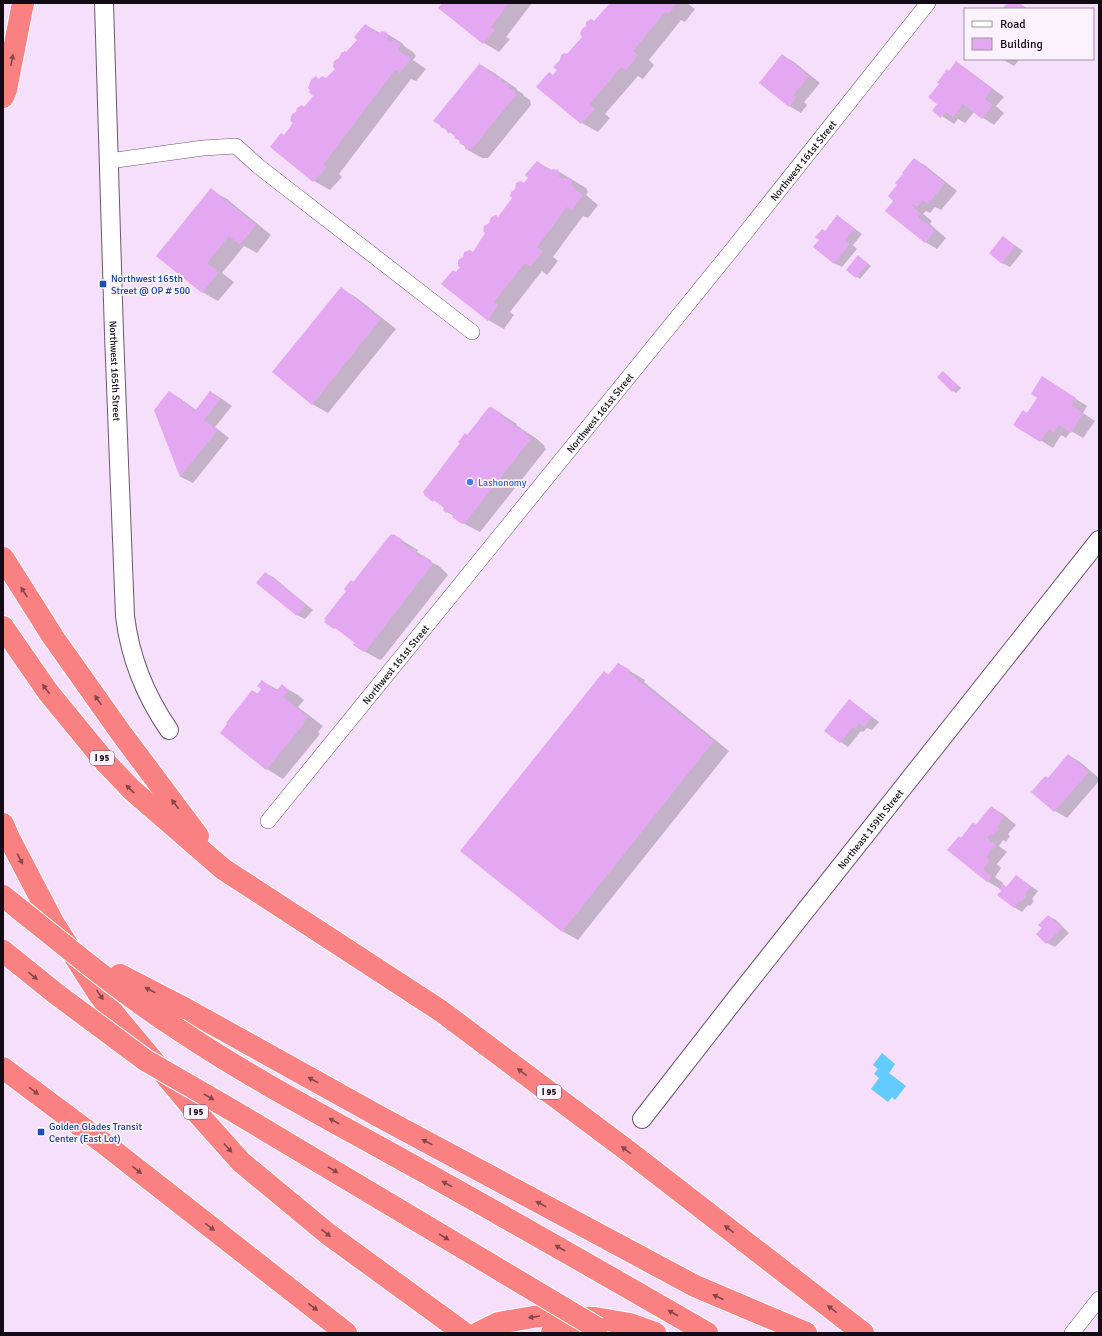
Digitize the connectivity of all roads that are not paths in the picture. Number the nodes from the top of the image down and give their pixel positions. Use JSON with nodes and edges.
{"nodes":[{"id":1,"x":23,"y":3,"type":"edge"},
{"id":2,"x":104,"y":3,"type":"edge"},
{"id":3,"x":928,"y":3,"type":"edge"},
{"id":4,"x":3,"y":97,"type":"edge"},
{"id":5,"x":109,"y":161,"type":"junction"},
{"id":6,"x":472,"y":332,"type":"dead end"},
{"id":7,"x":1099,"y":540,"type":"edge"},
{"id":8,"x":3,"y":558,"type":"edge"},
{"id":9,"x":3,"y":627,"type":"edge"},
{"id":10,"x":169,"y":730,"type":"dead end"},
{"id":11,"x":268,"y":821,"type":"dead end"},
{"id":12,"x":3,"y":824,"type":"edge"},
{"id":13,"x":223,"y":869,"type":"junction"},
{"id":14,"x":3,"y":896,"type":"edge"},
{"id":15,"x":3,"y":914,"type":"edge"},
{"id":16,"x":3,"y":951,"type":"edge"},
{"id":17,"x":3,"y":1068,"type":"edge"},
{"id":18,"x":642,"y":1119,"type":"dead end"},
{"id":19,"x":1099,"y":1299,"type":"edge"},
{"id":20,"x":748,"y":1310,"type":"junction"},
{"id":21,"x":346,"y":1333,"type":"edge"},
{"id":22,"x":464,"y":1333,"type":"edge"},
{"id":23,"x":478,"y":1333,"type":"edge"},
{"id":24,"x":552,"y":1333,"type":"edge"},
{"id":25,"x":603,"y":1333,"type":"edge"},
{"id":26,"x":654,"y":1333,"type":"edge"},
{"id":27,"x":707,"y":1333,"type":"edge"},
{"id":28,"x":780,"y":1333,"type":"edge"},
{"id":29,"x":806,"y":1333,"type":"edge"},
{"id":30,"x":863,"y":1333,"type":"edge"},
{"id":31,"x":1072,"y":1333,"type":"edge"}],
"edges":[{"from":4,"to":1,"type":"highway","one_way":true},
{"from":2,"to":5,"type":"street","name":"Northwest 165th Street"},
{"from":3,"to":11,"type":"street","name":"Northwest 161st Street"},
{"from":5,"to":6,"type":"street"},
{"from":5,"to":10,"type":"street","name":"Northwest 165th Street"},
{"from":7,"to":18,"type":"street","name":"Northeast 159th Street"},
{"from":13,"to":8,"type":"highway","one_way":true},
{"from":13,"to":9,"type":"highway","number":"I 95","one_way":true},
{"from":12,"to":22,"type":"highway","number":"I 95","one_way":true},
{"from":30,"to":13,"type":"highway","number":"I 95","one_way":true},
{"from":27,"to":14,"type":"highway","one_way":true,"bridge":true},
{"from":20,"to":15,"type":"highway","one_way":true,"bridge":true},
{"from":16,"to":25,"type":"highway","one_way":true,"bridge":true},
{"from":17,"to":21,"type":"highway","one_way":true},
{"from":19,"to":31,"type":"street"},
{"from":20,"to":28,"type":"highway"},
{"from":20,"to":29,"type":"highway"},
{"from":26,"to":23,"type":"highway","one_way":true,"bridge":true},
{"from":24,"to":25,"type":"highway"}]}
